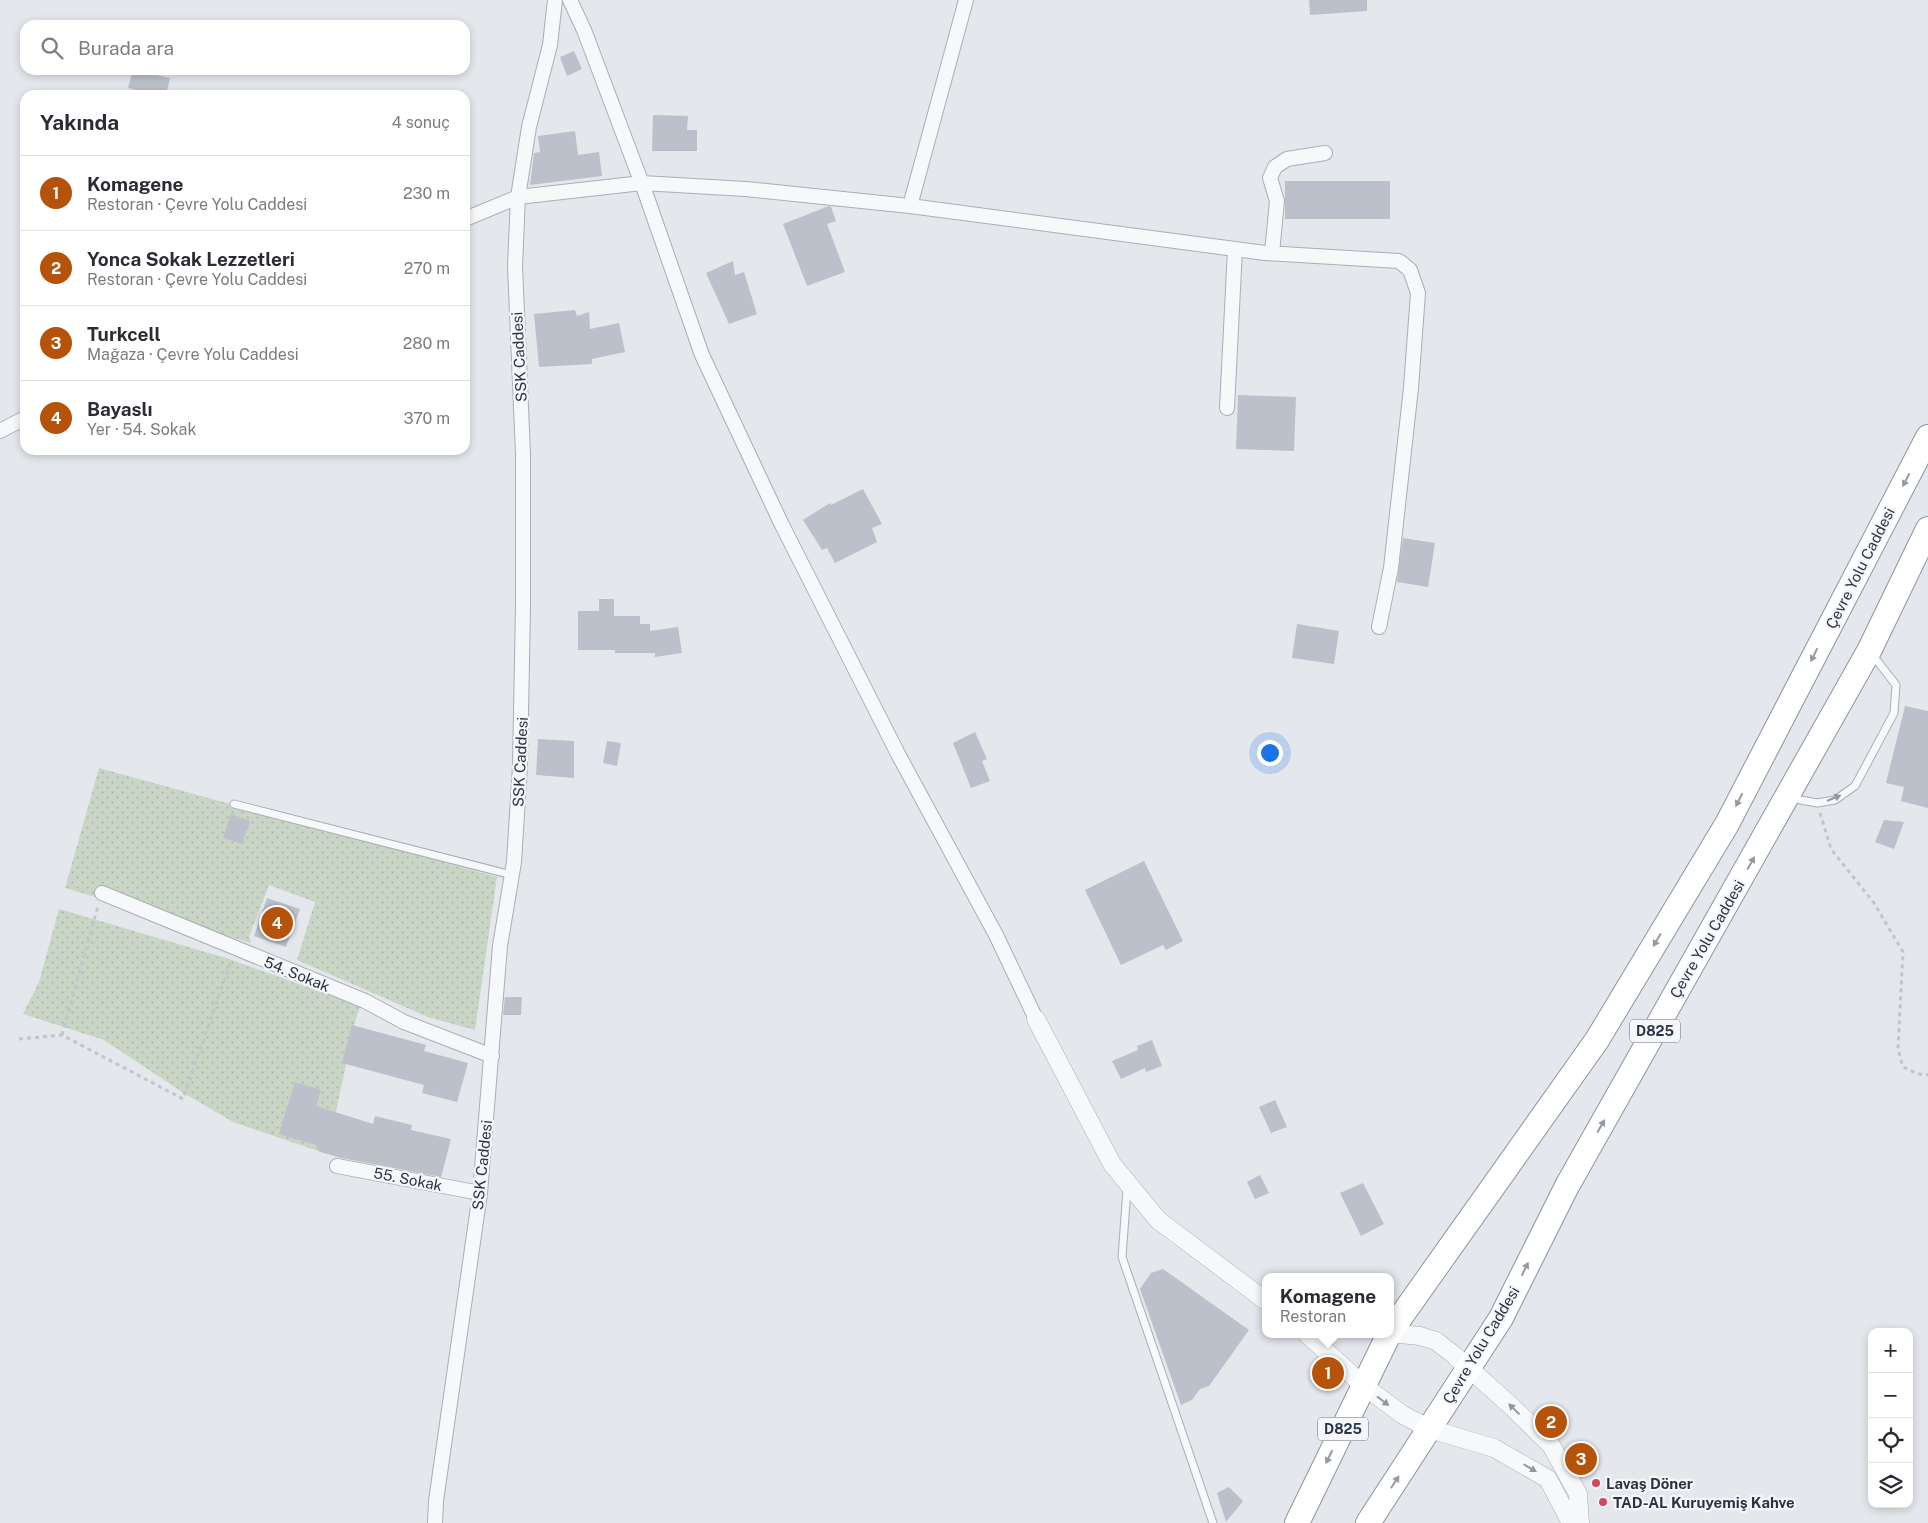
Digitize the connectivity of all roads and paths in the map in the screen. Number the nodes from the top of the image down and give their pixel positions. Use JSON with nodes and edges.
{"nodes":[{"id":1,"x":554,"y":0,"type":"edge"},
{"id":2,"x":570,"y":0,"type":"edge"},
{"id":3,"x":966,"y":0,"type":"edge"},
{"id":4,"x":1325,"y":153,"type":"dead end"},
{"id":5,"x":642,"y":182,"type":"junction"},
{"id":6,"x":518,"y":197,"type":"junction"},
{"id":7,"x":910,"y":206,"type":"junction"},
{"id":8,"x":470,"y":217,"type":"edge"},
{"id":9,"x":1235,"y":249,"type":"junction"},
{"id":10,"x":1272,"y":253,"type":"junction"},
{"id":11,"x":1227,"y":408,"type":"dead end"},
{"id":12,"x":20,"y":421,"type":"edge"},
{"id":13,"x":0,"y":432,"type":"edge"},
{"id":14,"x":1928,"y":437,"type":"edge"},
{"id":15,"x":1928,"y":530,"type":"edge"},
{"id":16,"x":1379,"y":627,"type":"dead end"},
{"id":17,"x":1869,"y":651,"type":"junction"},
{"id":18,"x":1787,"y":797,"type":"junction"},
{"id":19,"x":1817,"y":803,"type":"junction"},
{"id":20,"x":234,"y":804,"type":"dead end"},
{"id":21,"x":512,"y":875,"type":"junction"},
{"id":22,"x":102,"y":894,"type":"joint"},
{"id":23,"x":235,"y":948,"type":"junction"},
{"id":24,"x":1036,"y":1019,"type":"joint"},
{"id":25,"x":62,"y":1035,"type":"junction"},
{"id":26,"x":19,"y":1039,"type":"dead end"},
{"id":27,"x":492,"y":1056,"type":"junction"},
{"id":28,"x":1928,"y":1075,"type":"edge"},
{"id":29,"x":336,"y":1166,"type":"dead end"},
{"id":30,"x":1128,"y":1183,"type":"junction"},
{"id":31,"x":480,"y":1193,"type":"junction"},
{"id":32,"x":1232,"y":1274,"type":"junction"},
{"id":33,"x":1262,"y":1290,"type":"edge"},
{"id":34,"x":1262,"y":1298,"type":"edge"},
{"id":35,"x":1394,"y":1327,"type":"edge"},
{"id":36,"x":1394,"y":1333,"type":"edge"},
{"id":37,"x":1311,"y":1338,"type":"edge"},
{"id":38,"x":1388,"y":1338,"type":"edge"},
{"id":39,"x":1468,"y":1369,"type":"junction"},
{"id":40,"x":1364,"y":1386,"type":"junction"},
{"id":41,"x":1430,"y":1429,"type":"junction"},
{"id":42,"x":435,"y":1523,"type":"edge"},
{"id":43,"x":1213,"y":1523,"type":"edge"},
{"id":44,"x":1297,"y":1523,"type":"edge"},
{"id":45,"x":1368,"y":1523,"type":"edge"},
{"id":46,"x":1572,"y":1523,"type":"edge"},
{"id":47,"x":1580,"y":1523,"type":"edge"}],
"edges":[{"from":1,"to":6,"type":"street","name":"SSK Caddesi"},
{"from":2,"to":5,"type":"street"},
{"from":3,"to":7,"type":"street"},
{"from":4,"to":10,"type":"street"},
{"from":5,"to":6,"type":"street"},
{"from":5,"to":7,"type":"street"},
{"from":5,"to":24,"type":"street"},
{"from":6,"to":8,"type":"street"},
{"from":6,"to":21,"type":"street","name":"SSK Caddesi"},
{"from":7,"to":9,"type":"street"},
{"from":9,"to":10,"type":"street"},
{"from":9,"to":11,"type":"street"},
{"from":10,"to":16,"type":"street"},
{"from":12,"to":13,"type":"street"},
{"from":14,"to":35,"type":"highway","name":"Çevre Yolu Caddesi","number":"D825","one_way":true},
{"from":15,"to":17,"type":"highway","name":"Çevre Yolu Caddesi","number":"D825"},
{"from":17,"to":18,"type":"highway","name":"Çevre Yolu Caddesi","number":"D825"},
{"from":19,"to":17,"type":"lane","one_way":true},
{"from":18,"to":19,"type":"lane"},
{"from":39,"to":18,"type":"highway","name":"Çevre Yolu Caddesi","number":"D825","one_way":true},
{"from":19,"to":28,"type":"path"},
{"from":20,"to":21,"type":"lane"},
{"from":21,"to":27,"type":"street","name":"SSK Caddesi"},
{"from":22,"to":23,"type":"street","name":"54. Sokak"},
{"from":22,"to":25,"type":"path"},
{"from":23,"to":25,"type":"path"},
{"from":23,"to":27,"type":"street","name":"54. Sokak"},
{"from":24,"to":30,"type":"street"},
{"from":25,"to":26,"type":"path"},
{"from":27,"to":31,"type":"street","name":"SSK Caddesi"},
{"from":29,"to":31,"type":"street","name":"55. Sokak"},
{"from":30,"to":32,"type":"street"},
{"from":30,"to":43,"type":"lane"},
{"from":31,"to":42,"type":"street","name":"SSK Caddesi"},
{"from":32,"to":33,"type":"street"},
{"from":32,"to":34,"type":"street"},
{"from":36,"to":39,"type":"street"},
{"from":37,"to":40,"type":"street"},
{"from":38,"to":40,"type":"highway","name":"Çevre Yolu Caddesi","number":"D825"},
{"from":39,"to":41,"type":"highway","name":"Çevre Yolu Caddesi","number":"D825"},
{"from":47,"to":39,"type":"street","one_way":true},
{"from":40,"to":41,"type":"street","one_way":true},
{"from":40,"to":44,"type":"highway","name":"Çevre Yolu Caddesi","number":"D825","one_way":true},
{"from":45,"to":41,"type":"highway","name":"Çevre Yolu Caddesi","number":"D825","one_way":true},
{"from":41,"to":46,"type":"street","one_way":true}]}
